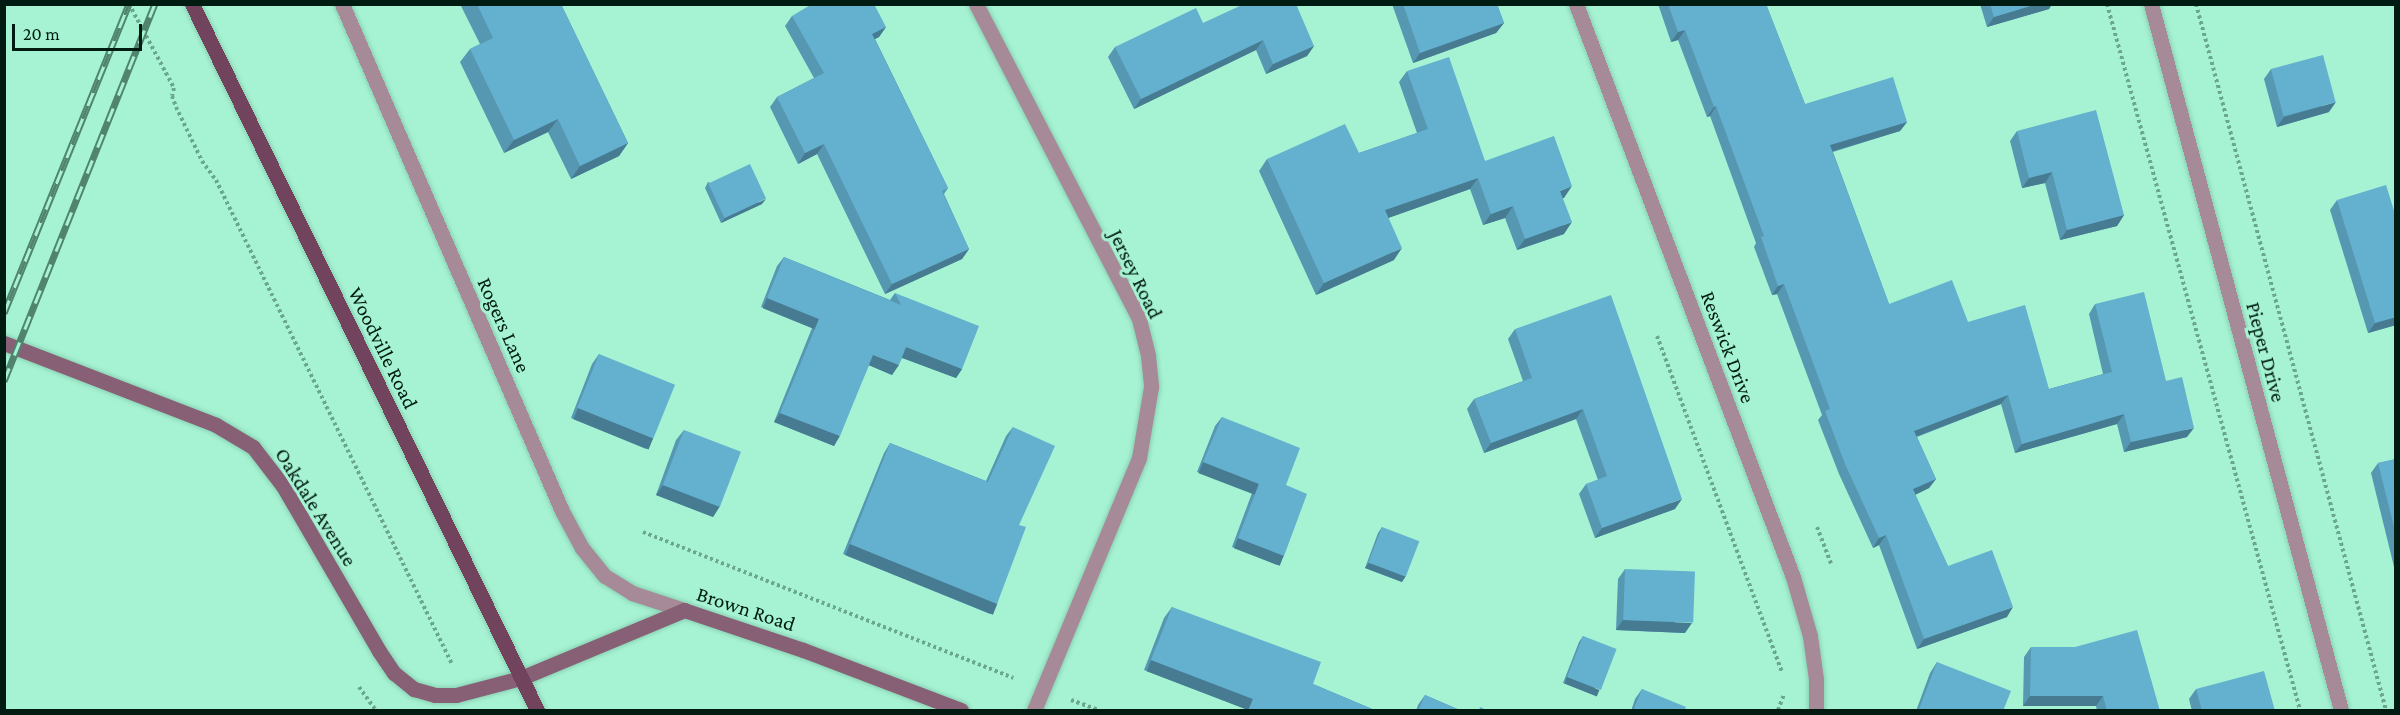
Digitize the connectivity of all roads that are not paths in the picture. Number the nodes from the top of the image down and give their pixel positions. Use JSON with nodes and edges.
{"nodes":[{"id":1,"x":192,"y":4,"type":"edge"},
{"id":2,"x":342,"y":4,"type":"edge"},
{"id":3,"x":976,"y":4,"type":"edge"},
{"id":4,"x":1576,"y":4,"type":"edge"},
{"id":5,"x":2151,"y":4,"type":"edge"},
{"id":6,"x":4,"y":343,"type":"edge"},
{"id":7,"x":684,"y":610,"type":"junction"},
{"id":8,"x":521,"y":678,"type":"junction"},
{"id":9,"x":537,"y":711,"type":"edge"},
{"id":10,"x":960,"y":711,"type":"edge"},
{"id":11,"x":1034,"y":711,"type":"edge"},
{"id":12,"x":1816,"y":711,"type":"edge"},
{"id":13,"x":2341,"y":711,"type":"edge"}],
"edges":[{"from":1,"to":8,"type":"main road","name":"Woodville Road"},
{"from":2,"to":7,"type":"street","name":"Rogers Lane"},
{"from":3,"to":11,"type":"street","name":"Jersey Road"},
{"from":4,"to":12,"type":"street","name":"Reswick Drive"},
{"from":5,"to":13,"type":"street","name":"Pieper Drive"},
{"from":6,"to":8,"type":"street","name":"Oakdale Avenue"},
{"from":7,"to":8,"type":"street","name":"Brown Road"},
{"from":7,"to":10,"type":"street","name":"Brown Road"},
{"from":8,"to":9,"type":"main road","name":"Woodville Road"}]}
